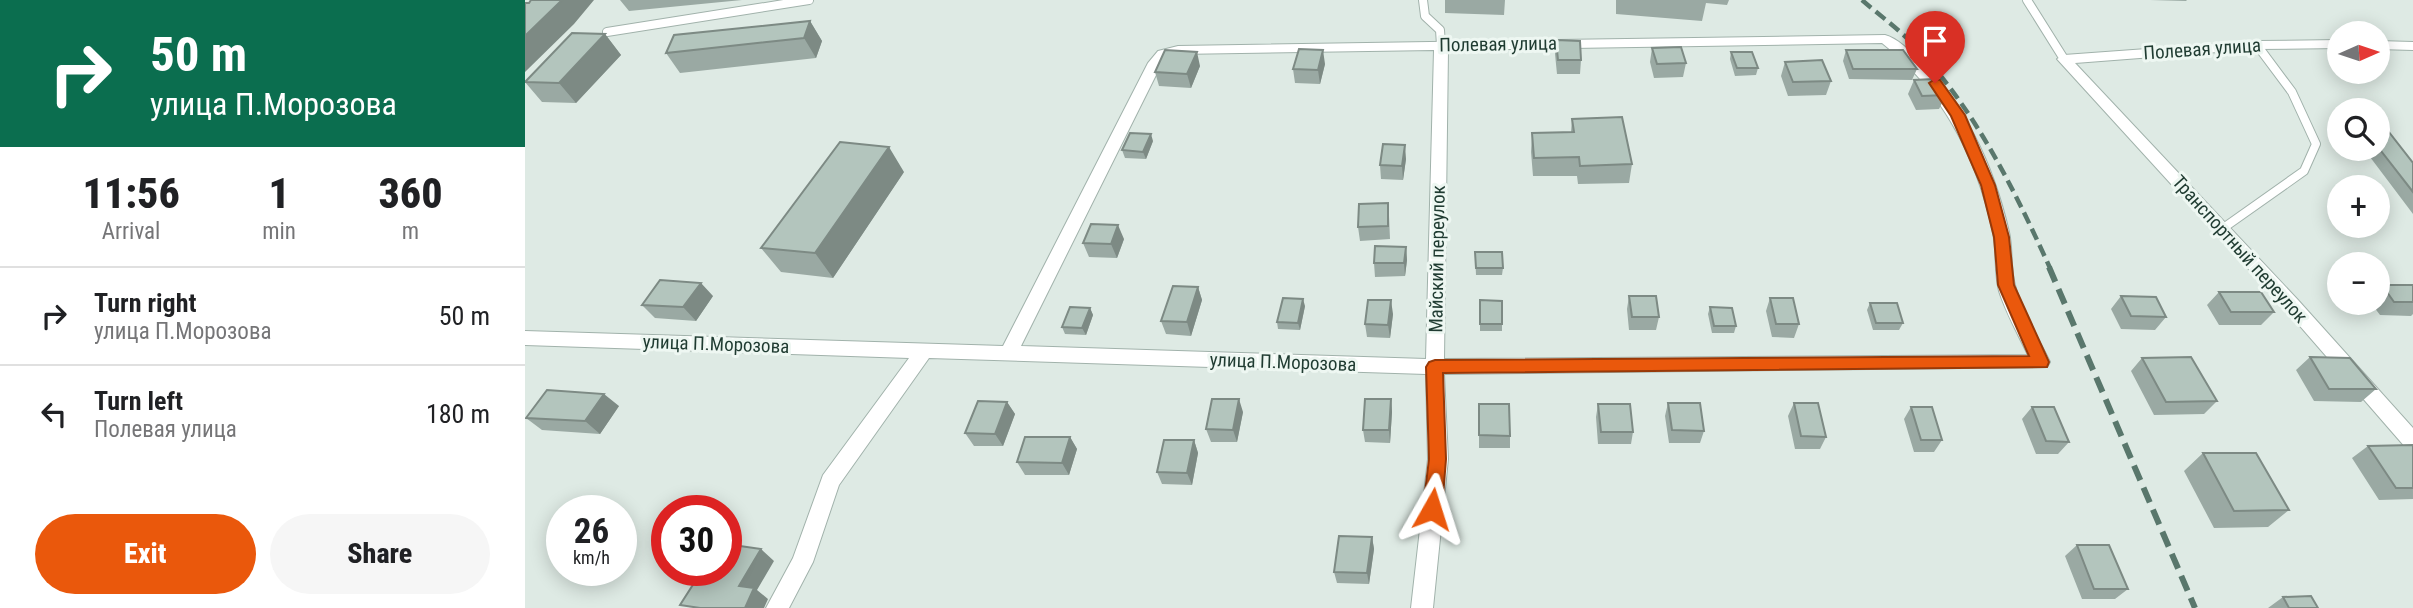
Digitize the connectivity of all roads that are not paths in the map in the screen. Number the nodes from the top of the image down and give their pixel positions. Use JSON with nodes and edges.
{"nodes":[{"id":1,"x":809,"y":0,"type":"edge"},
{"id":2,"x":1423,"y":0,"type":"edge"},
{"id":3,"x":2027,"y":0,"type":"edge"},
{"id":4,"x":607,"y":32,"type":"edge"},
{"id":5,"x":2327,"y":44,"type":"edge"},
{"id":6,"x":1441,"y":45,"type":"junction"},
{"id":7,"x":2257,"y":45,"type":"junction"},
{"id":8,"x":2391,"y":45,"type":"edge"},
{"id":9,"x":2413,"y":46,"type":"edge"},
{"id":10,"x":2064,"y":59,"type":"junction"},
{"id":11,"x":2222,"y":229,"type":"junction"},
{"id":12,"x":525,"y":338,"type":"edge"},
{"id":13,"x":925,"y":350,"type":"junction"},
{"id":14,"x":1009,"y":352,"type":"junction"},
{"id":15,"x":2041,"y":362,"type":"joint"},
{"id":16,"x":1435,"y":367,"type":"junction"},
{"id":17,"x":2413,"y":442,"type":"edge"},
{"id":18,"x":777,"y":608,"type":"edge"},
{"id":19,"x":1422,"y":608,"type":"edge"}],
"edges":[{"from":1,"to":4,"type":"lane"},
{"from":2,"to":6,"type":"lane","name":"Майский переулок"},
{"from":3,"to":10,"type":"lane"},
{"from":5,"to":7,"type":"street","name":"Полевая улица"},
{"from":6,"to":14,"type":"street","name":"Полевая улица"},
{"from":6,"to":15,"type":"street","name":"Полевая улица"},
{"from":6,"to":16,"type":"street","name":"Майский переулок"},
{"from":7,"to":10,"type":"street","name":"Полевая улица"},
{"from":7,"to":11,"type":"lane"},
{"from":8,"to":9,"type":"street"},
{"from":10,"to":11,"type":"street","name":"Транспортный переулок"},
{"from":11,"to":17,"type":"street","name":"Транспортный переулок"},
{"from":12,"to":13,"type":"street","name":"улица П.Морозова"},
{"from":13,"to":14,"type":"street","name":"улица П.Морозова"},
{"from":13,"to":18,"type":"street"},
{"from":14,"to":16,"type":"street","name":"улица П.Морозова"},
{"from":15,"to":16,"type":"street","name":"улица П.Морозова"},
{"from":16,"to":19,"type":"street","name":"Майский переулок"}]}
